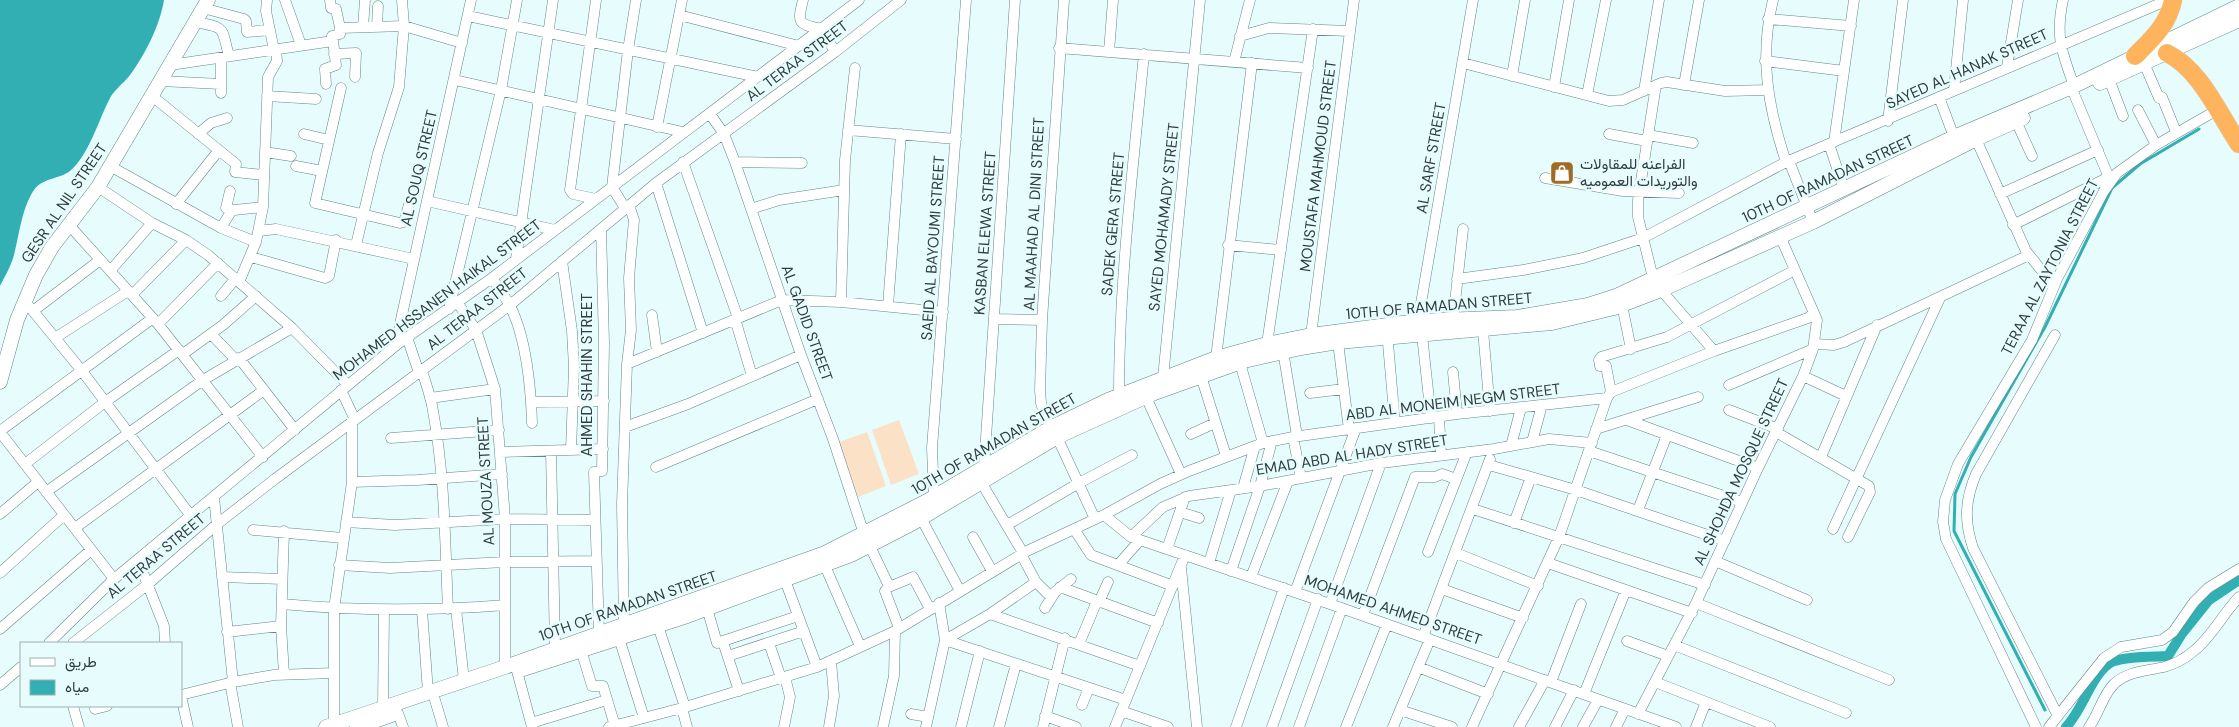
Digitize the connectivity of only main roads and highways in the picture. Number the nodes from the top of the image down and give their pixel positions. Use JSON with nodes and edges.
{"nodes":[{"id":1,"x":2165,"y":1,"type":"edge"},
{"id":2,"x":206,"y":4,"type":"edge"},
{"id":3,"x":2239,"y":6,"type":"edge"},
{"id":4,"x":2239,"y":20,"type":"edge"},
{"id":5,"x":2167,"y":53,"type":"junction"},
{"id":6,"x":2139,"y":59,"type":"junction"},
{"id":7,"x":2074,"y":90,"type":"junction"},
{"id":8,"x":2239,"y":144,"type":"edge"},
{"id":9,"x":1657,"y":284,"type":"junction"},
{"id":10,"x":1420,"y":328,"type":"junction"},
{"id":11,"x":1387,"y":332,"type":"junction"},
{"id":12,"x":0,"y":382,"type":"edge"},
{"id":13,"x":1055,"y":432,"type":"junction"},
{"id":14,"x":983,"y":475,"type":"junction"},
{"id":15,"x":867,"y":540,"type":"junction"},
{"id":16,"x":686,"y":610,"type":"junction"},
{"id":17,"x":511,"y":669,"type":"junction"},
{"id":18,"x":431,"y":696,"type":"junction"},
{"id":19,"x":330,"y":725,"type":"edge"},
{"id":20,"x":359,"y":727,"type":"edge"}],
"edges":[{"from":1,"to":6,"type":"highway"},
{"from":2,"to":12,"type":"main road","name":"GESR AL NIL STREET"},
{"from":3,"to":6,"type":"main road","name":"10TH OF RAMADAN STREET"},
{"from":4,"to":5,"type":"main road","name":"10TH OF RAMADAN STREET"},
{"from":5,"to":6,"type":"main road","name":"10TH OF RAMADAN STREET"},
{"from":5,"to":8,"type":"highway"},
{"from":6,"to":7,"type":"main road","name":"10TH OF RAMADAN STREET"},
{"from":6,"to":7,"type":"main road","name":"10TH OF RAMADAN STREET"},
{"from":7,"to":9,"type":"main road","name":"10TH OF RAMADAN STREET"},
{"from":7,"to":9,"type":"main road","name":"10TH OF RAMADAN STREET"},
{"from":9,"to":10,"type":"main road","name":"10TH OF RAMADAN STREET"},
{"from":9,"to":10,"type":"main road","name":"10TH OF RAMADAN STREET"},
{"from":10,"to":11,"type":"main road","name":"10TH OF RAMADAN STREET"},
{"from":11,"to":13,"type":"main road","name":"10TH OF RAMADAN STREET"},
{"from":11,"to":13,"type":"main road","name":"10TH OF RAMADAN STREET"},
{"from":13,"to":14,"type":"main road","name":"10TH OF RAMADAN STREET"},
{"from":14,"to":15,"type":"main road","name":"10TH OF RAMADAN STREET"},
{"from":14,"to":15,"type":"main road","name":"10TH OF RAMADAN STREET"},
{"from":15,"to":16,"type":"main road","name":"10TH OF RAMADAN STREET"},
{"from":15,"to":16,"type":"main road","name":"10TH OF RAMADAN STREET"},
{"from":16,"to":17,"type":"main road","name":"10TH OF RAMADAN STREET"},
{"from":16,"to":17,"type":"main road","name":"10TH OF RAMADAN STREET"},
{"from":17,"to":18,"type":"main road","name":"10TH OF RAMADAN STREET"},
{"from":17,"to":18,"type":"main road","name":"10TH OF RAMADAN STREET"},
{"from":18,"to":19,"type":"main road","name":"10TH OF RAMADAN STREET"},
{"from":18,"to":20,"type":"main road","name":"10TH OF RAMADAN STREET"}]}
